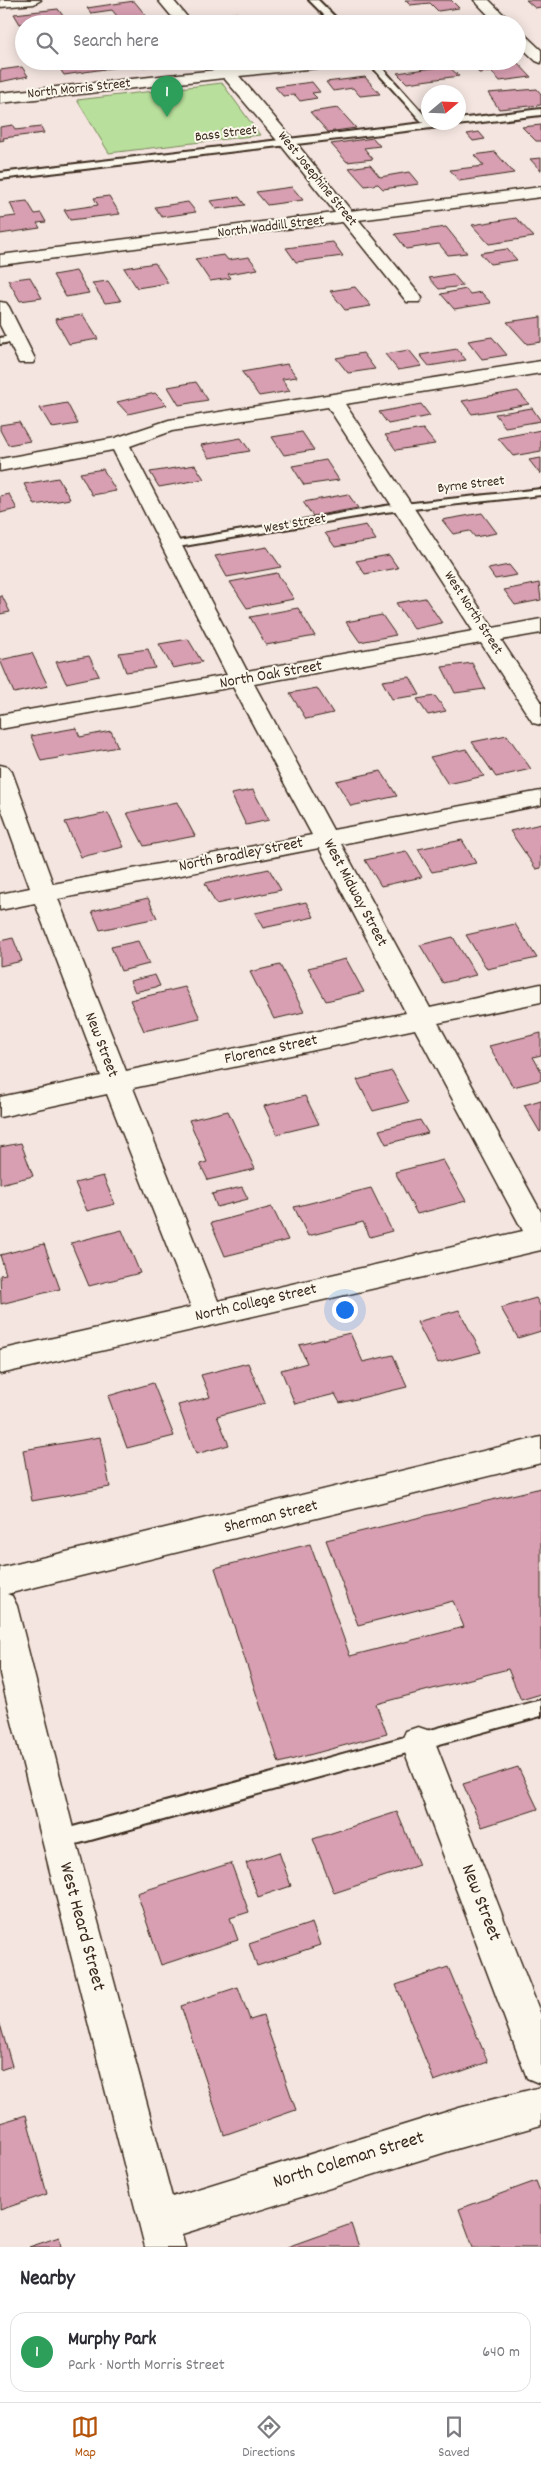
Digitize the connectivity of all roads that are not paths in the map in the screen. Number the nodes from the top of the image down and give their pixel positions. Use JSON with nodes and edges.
{"nodes":[{"id":1,"x":34,"y":0,"type":"edge"},
{"id":2,"x":165,"y":0,"type":"edge"},
{"id":3,"x":313,"y":0,"type":"edge"},
{"id":4,"x":481,"y":0,"type":"edge"},
{"id":5,"x":0,"y":3,"type":"edge"},
{"id":6,"x":178,"y":15,"type":"edge"},
{"id":7,"x":329,"y":15,"type":"edge"},
{"id":8,"x":497,"y":15,"type":"edge"},
{"id":9,"x":526,"y":40,"type":"edge"},
{"id":10,"x":541,"y":40,"type":"edge"},
{"id":11,"x":526,"y":45,"type":"edge"},
{"id":12,"x":541,"y":58,"type":"edge"},
{"id":13,"x":201,"y":70,"type":"edge"},
{"id":14,"x":226,"y":70,"type":"edge"},
{"id":15,"x":379,"y":70,"type":"edge"},
{"id":16,"x":0,"y":98,"type":"edge"},
{"id":17,"x":541,"y":112,"type":"edge"},
{"id":18,"x":421,"y":116,"type":"edge"},
{"id":19,"x":466,"y":121,"type":"edge"},
{"id":20,"x":421,"y":127,"type":"edge"},
{"id":21,"x":286,"y":141,"type":"junction"},
{"id":22,"x":0,"y":176,"type":"edge"},
{"id":23,"x":541,"y":192,"type":"edge"},
{"id":24,"x":349,"y":217,"type":"junction"},
{"id":25,"x":0,"y":260,"type":"edge"},
{"id":26,"x":413,"y":298,"type":"dead end"},
{"id":27,"x":0,"y":307,"type":"edge"},
{"id":28,"x":8,"y":340,"type":"edge"},
{"id":29,"x":26,"y":359,"type":"dead end"},
{"id":30,"x":541,"y":367,"type":"edge"},
{"id":31,"x":333,"y":400,"type":"junction"},
{"id":32,"x":119,"y":442,"type":"junction"},
{"id":33,"x":0,"y":465,"type":"edge"},
{"id":34,"x":541,"y":492,"type":"edge"},
{"id":35,"x":405,"y":508,"type":"junction"},
{"id":36,"x":172,"y":545,"type":"junction"},
{"id":37,"x":541,"y":626,"type":"edge"},
{"id":38,"x":486,"y":635,"type":"junction"},
{"id":39,"x":241,"y":681,"type":"junction"},
{"id":40,"x":541,"y":718,"type":"edge"},
{"id":41,"x":0,"y":722,"type":"edge"},
{"id":42,"x":0,"y":772,"type":"edge"},
{"id":43,"x":541,"y":798,"type":"edge"},
{"id":44,"x":326,"y":839,"type":"junction"},
{"id":45,"x":43,"y":894,"type":"junction"},
{"id":46,"x":0,"y":902,"type":"edge"},
{"id":47,"x":541,"y":993,"type":"edge"},
{"id":48,"x":422,"y":1018,"type":"junction"},
{"id":49,"x":116,"y":1083,"type":"junction"},
{"id":50,"x":0,"y":1107,"type":"edge"},
{"id":51,"x":541,"y":1238,"type":"edge"},
{"id":52,"x":209,"y":1314,"type":"junction"},
{"id":53,"x":0,"y":1362,"type":"edge"},
{"id":54,"x":541,"y":1450,"type":"edge"},
{"id":55,"x":0,"y":1582,"type":"edge"},
{"id":56,"x":0,"y":1606,"type":"edge"},
{"id":57,"x":541,"y":1708,"type":"edge"},
{"id":58,"x":418,"y":1742,"type":"junction"},
{"id":59,"x":58,"y":1840,"type":"junction"},
{"id":60,"x":541,"y":2065,"type":"edge"},
{"id":61,"x":541,"y":2106,"type":"edge"},
{"id":62,"x":162,"y":2234,"type":"edge"}],
"edges":[{"from":1,"to":5,"type":"street"},
{"from":2,"to":6,"type":"street"},
{"from":3,"to":7,"type":"lane"},
{"from":4,"to":8,"type":"street"},
{"from":9,"to":10,"type":"street"},
{"from":11,"to":12,"type":"street"},
{"from":13,"to":16,"type":"street","name":"North Morris Street"},
{"from":14,"to":21,"type":"street","name":"West Josephine Street"},
{"from":15,"to":18,"type":"lane"},
{"from":17,"to":19,"type":"lane","name":"Bass Street"},
{"from":20,"to":21,"type":"lane","name":"Bass Street"},
{"from":21,"to":22,"type":"lane","name":"Bass Street"},
{"from":21,"to":24,"type":"street","name":"West Josephine Street"},
{"from":23,"to":24,"type":"street","name":"North Waddill Street"},
{"from":24,"to":25,"type":"street","name":"North Waddill Street"},
{"from":24,"to":26,"type":"street","name":"West Josephine Street"},
{"from":27,"to":28,"type":"street"},
{"from":28,"to":29,"type":"street"},
{"from":30,"to":31,"type":"street"},
{"from":31,"to":32,"type":"street"},
{"from":31,"to":35,"type":"street"},
{"from":32,"to":33,"type":"street"},
{"from":32,"to":36,"type":"street"},
{"from":34,"to":35,"type":"lane","name":"Byrne Street"},
{"from":35,"to":36,"type":"lane","name":"West Street"},
{"from":35,"to":38,"type":"street","name":"West North Street"},
{"from":36,"to":39,"type":"street","name":"West Midway Street"},
{"from":37,"to":38,"type":"street","name":"North Oak Street"},
{"from":38,"to":39,"type":"street","name":"North Oak Street"},
{"from":38,"to":40,"type":"street","name":"West North Street"},
{"from":39,"to":41,"type":"street","name":"North Oak Street"},
{"from":39,"to":44,"type":"street","name":"West Midway Street"},
{"from":42,"to":45,"type":"street","name":"New Street"},
{"from":43,"to":44,"type":"street","name":"North Bradley Street"},
{"from":44,"to":45,"type":"street","name":"North Bradley Street"},
{"from":44,"to":48,"type":"street","name":"West Midway Street"},
{"from":45,"to":46,"type":"street","name":"North Bradley Street"},
{"from":45,"to":49,"type":"street","name":"New Street"},
{"from":47,"to":48,"type":"street","name":"Florence Street"},
{"from":48,"to":49,"type":"street","name":"Florence Street"},
{"from":48,"to":51,"type":"street","name":"West Midway Street"},
{"from":49,"to":50,"type":"street","name":"Florence Street"},
{"from":49,"to":52,"type":"street","name":"New Street"},
{"from":51,"to":52,"type":"street","name":"North College Street"},
{"from":52,"to":53,"type":"street","name":"North College Street"},
{"from":54,"to":55,"type":"street","name":"Sherman Street"},
{"from":56,"to":59,"type":"street","name":"West Heard Street"},
{"from":57,"to":58,"type":"lane"},
{"from":58,"to":59,"type":"lane"},
{"from":58,"to":60,"type":"street","name":"New Street"},
{"from":59,"to":62,"type":"street","name":"West Heard Street"},
{"from":61,"to":62,"type":"street","name":"North Coleman Street"}]}
